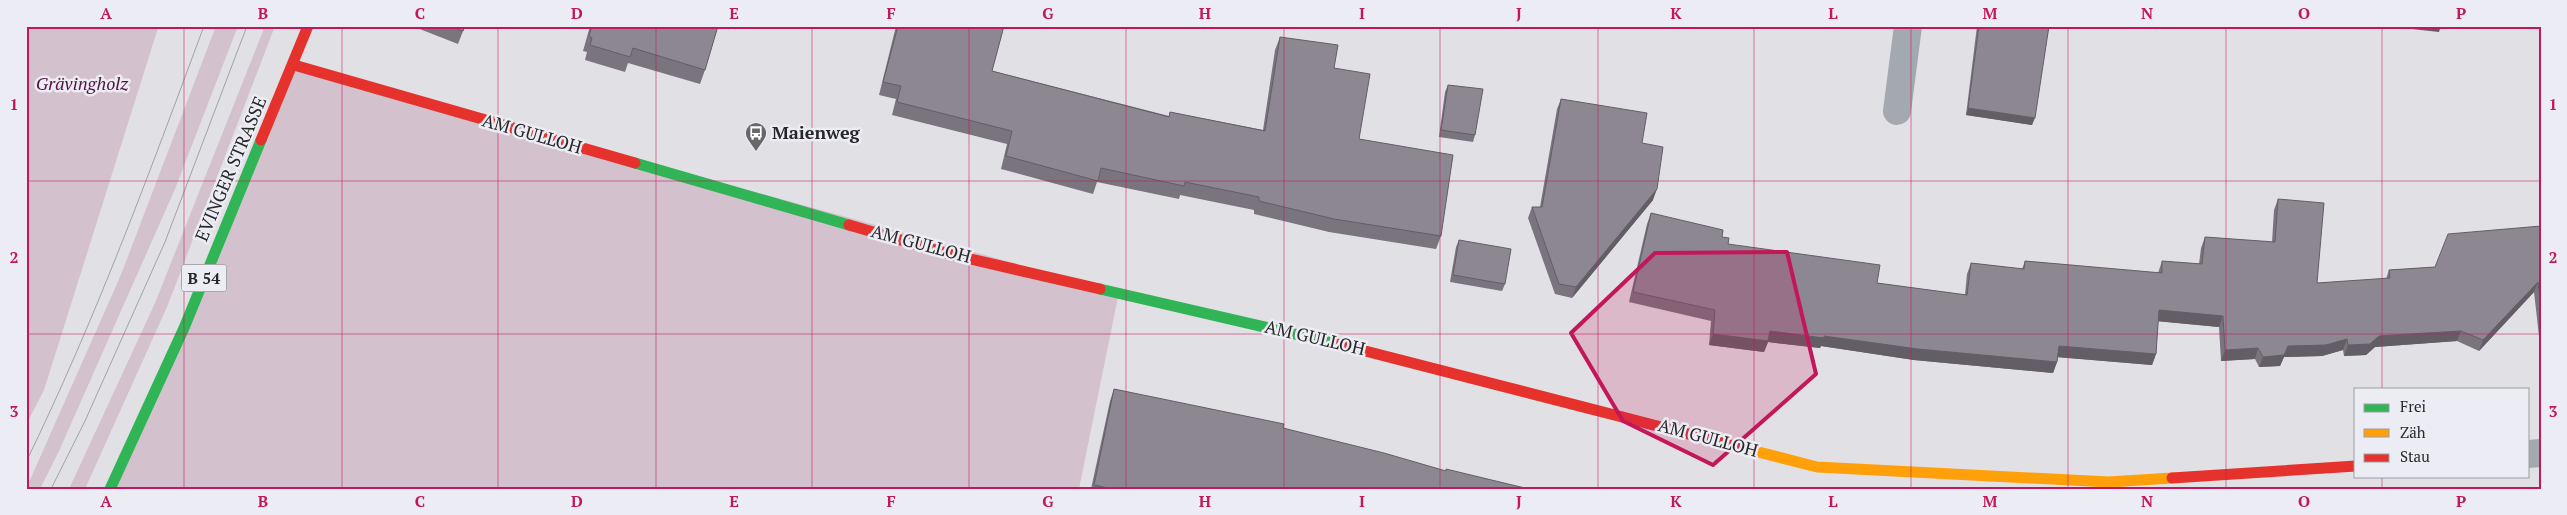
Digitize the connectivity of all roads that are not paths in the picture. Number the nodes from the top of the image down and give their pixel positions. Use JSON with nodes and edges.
{"nodes":[{"id":1,"x":308,"y":26,"type":"edge"},
{"id":2,"x":1908,"y":26,"type":"edge"},
{"id":3,"x":294,"y":66,"type":"junction"},
{"id":4,"x":1896,"y":111,"type":"dead end"},
{"id":5,"x":2354,"y":466,"type":"edge"},
{"id":6,"x":110,"y":489,"type":"edge"}],
"edges":[{"from":1,"to":3,"type":"street","name":"EVINGER STRASSE","number":"B 54"},
{"from":2,"to":4,"type":"street"},
{"from":3,"to":5,"type":"street","name":"AM GULLOH"},
{"from":3,"to":6,"type":"street","name":"EVINGER STRASSE","number":"B 54"}]}
